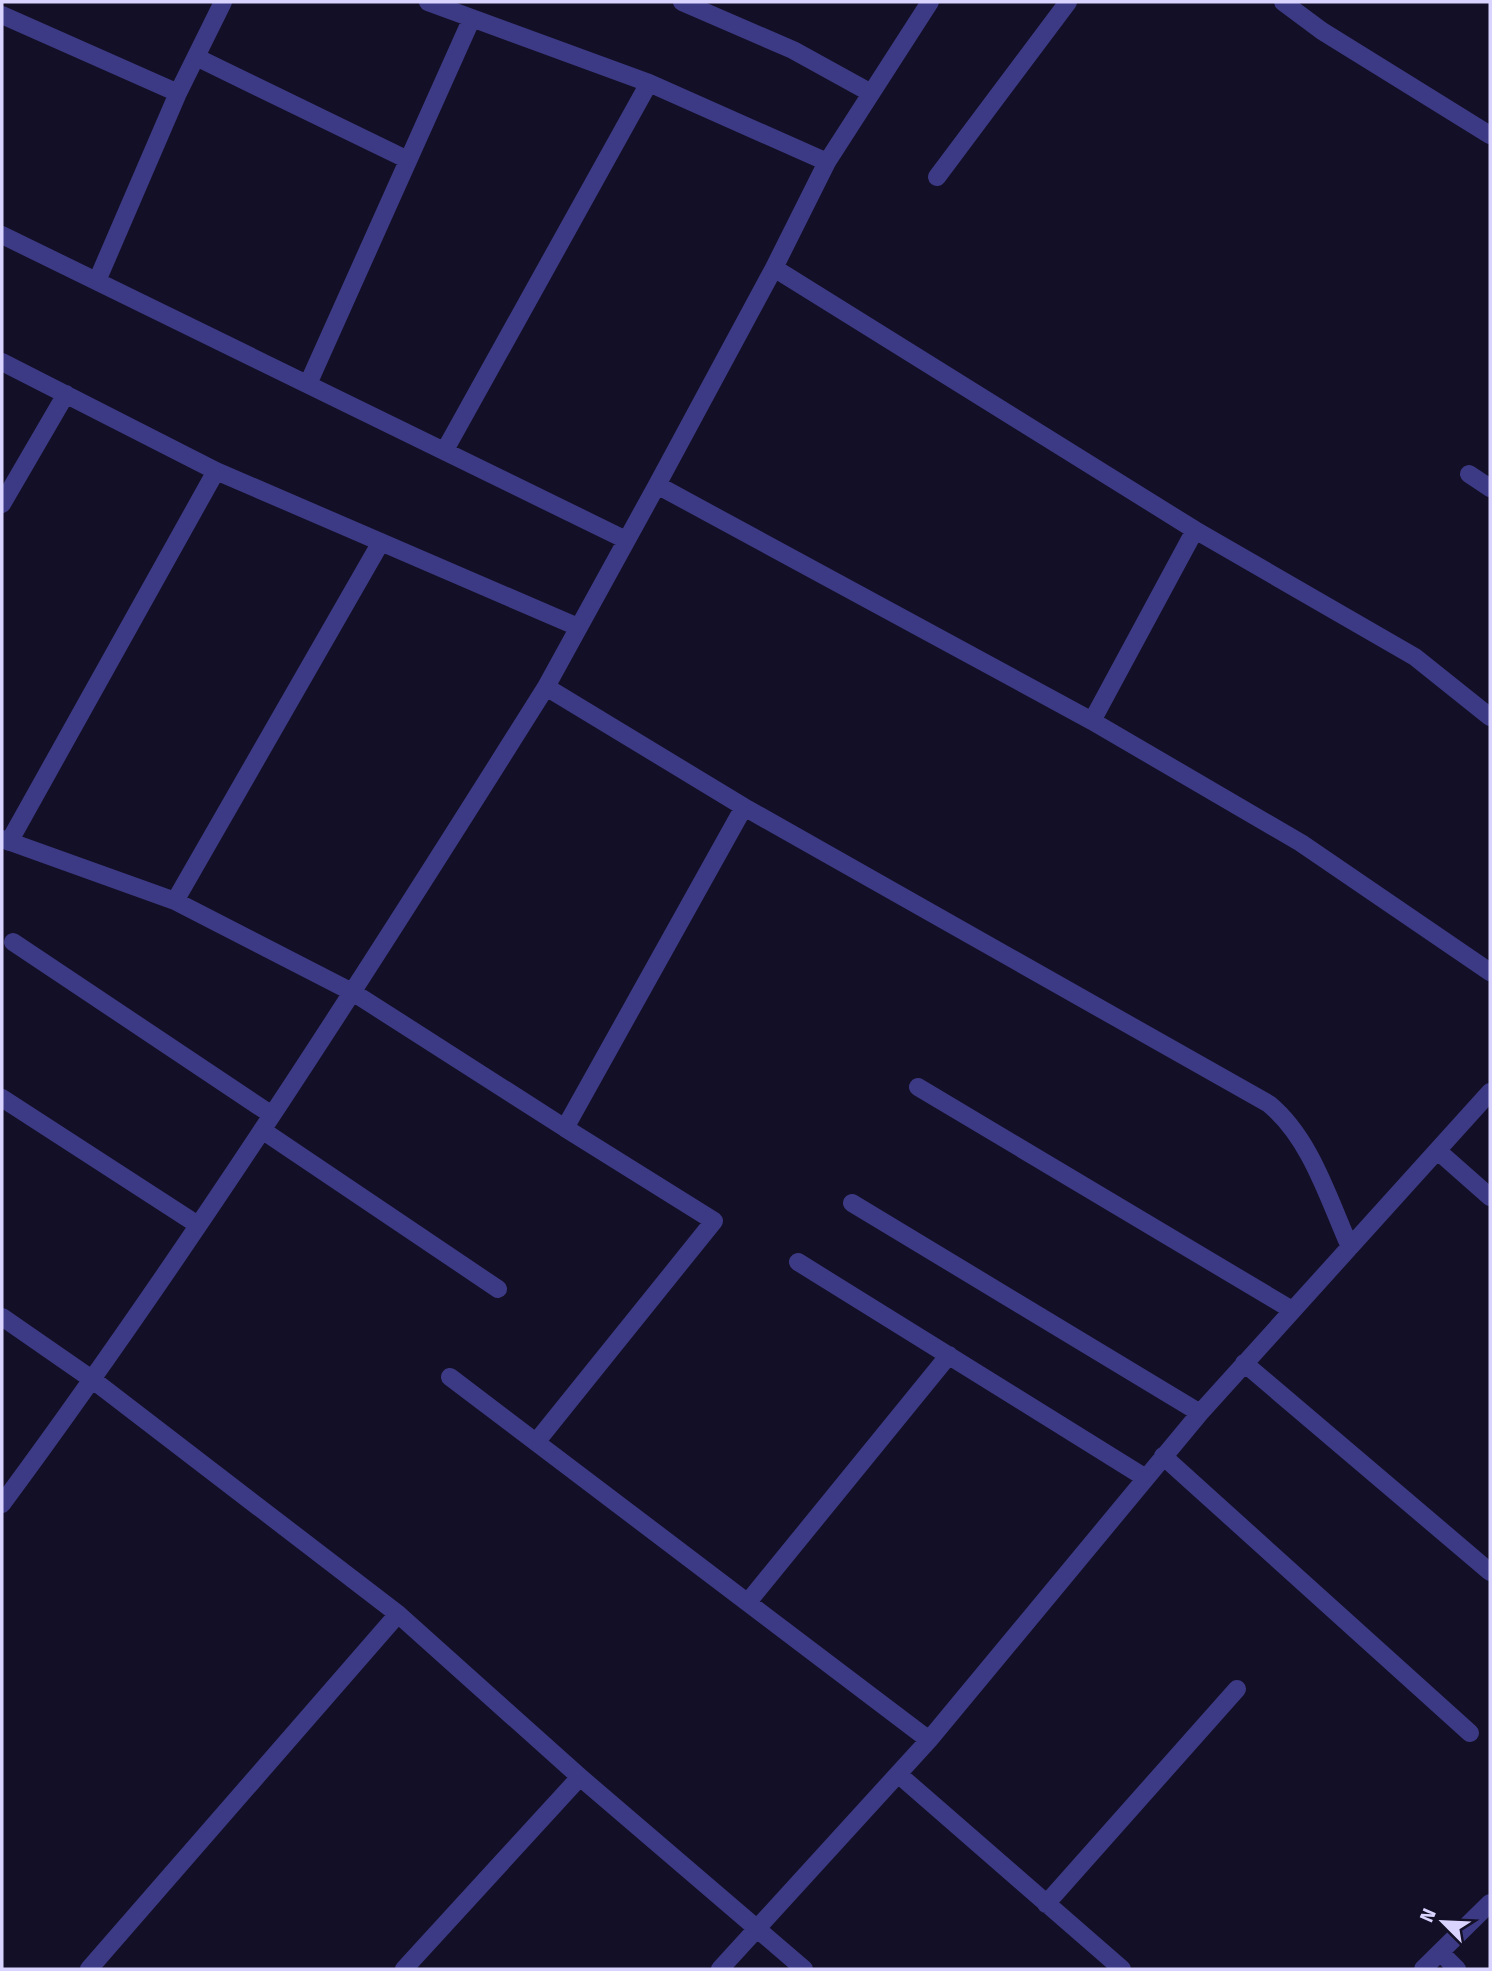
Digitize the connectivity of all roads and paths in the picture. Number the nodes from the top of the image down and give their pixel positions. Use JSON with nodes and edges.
{"nodes":[{"id":1,"x":223,"y":2,"type":"edge"},
{"id":2,"x":428,"y":2,"type":"edge"},
{"id":3,"x":682,"y":2,"type":"edge"},
{"id":4,"x":930,"y":2,"type":"edge"},
{"id":5,"x":1068,"y":2,"type":"edge"},
{"id":6,"x":1283,"y":2,"type":"edge"},
{"id":7,"x":2,"y":15,"type":"edge"},
{"id":8,"x":472,"y":18,"type":"junction"},
{"id":9,"x":196,"y":58,"type":"junction"},
{"id":10,"x":649,"y":83,"type":"junction"},
{"id":11,"x":178,"y":93,"type":"junction"},
{"id":12,"x":871,"y":93,"type":"junction"},
{"id":13,"x":1490,"y":135,"type":"edge"},
{"id":14,"x":408,"y":160,"type":"junction"},
{"id":15,"x":827,"y":162,"type":"junction"},
{"id":16,"x":937,"y":177,"type":"dead end"},
{"id":17,"x":2,"y":235,"type":"edge"},
{"id":18,"x":774,"y":268,"type":"junction"},
{"id":19,"x":97,"y":281,"type":"junction"},
{"id":20,"x":2,"y":362,"type":"edge"},
{"id":21,"x":308,"y":384,"type":"junction"},
{"id":22,"x":66,"y":394,"type":"junction"},
{"id":23,"x":445,"y":450,"type":"junction"},
{"id":24,"x":216,"y":471,"type":"junction"},
{"id":25,"x":1469,"y":474,"type":"dead end"},
{"id":26,"x":657,"y":485,"type":"junction"},
{"id":27,"x":1490,"y":488,"type":"edge"},
{"id":28,"x":2,"y":504,"type":"edge"},
{"id":29,"x":1195,"y":530,"type":"junction"},
{"id":30,"x":624,"y":539,"type":"junction"},
{"id":31,"x":381,"y":542,"type":"junction"},
{"id":32,"x":578,"y":627,"type":"junction"},
{"id":33,"x":546,"y":687,"type":"junction"},
{"id":34,"x":1490,"y":717,"type":"edge"},
{"id":35,"x":1092,"y":721,"type":"junction"},
{"id":36,"x":744,"y":807,"type":"junction"},
{"id":37,"x":6,"y":840,"type":"edge"},
{"id":38,"x":175,"y":901,"type":"junction"},
{"id":39,"x":13,"y":942,"type":"dead end"},
{"id":40,"x":1490,"y":972,"type":"edge"},
{"id":41,"x":354,"y":993,"type":"junction"},
{"id":42,"x":918,"y":1087,"type":"dead end"},
{"id":43,"x":1490,"y":1092,"type":"edge"},
{"id":44,"x":2,"y":1098,"type":"edge"},
{"id":45,"x":272,"y":1115,"type":"junction"},
{"id":46,"x":565,"y":1128,"type":"junction"},
{"id":47,"x":262,"y":1130,"type":"junction"},
{"id":48,"x":1439,"y":1152,"type":"junction"},
{"id":49,"x":1490,"y":1197,"type":"edge"},
{"id":50,"x":852,"y":1203,"type":"dead end"},
{"id":51,"x":198,"y":1225,"type":"junction"},
{"id":52,"x":1350,"y":1247,"type":"junction"},
{"id":53,"x":798,"y":1262,"type":"dead end"},
{"id":54,"x":498,"y":1289,"type":"dead end"},
{"id":55,"x":1292,"y":1310,"type":"junction"},
{"id":56,"x":2,"y":1317,"type":"edge"},
{"id":57,"x":948,"y":1355,"type":"junction"},
{"id":58,"x":1244,"y":1363,"type":"junction"},
{"id":59,"x":450,"y":1377,"type":"dead end"},
{"id":60,"x":93,"y":1380,"type":"junction"},
{"id":61,"x":1199,"y":1413,"type":"junction"},
{"id":62,"x":537,"y":1441,"type":"junction"},
{"id":63,"x":1163,"y":1456,"type":"junction"},
{"id":64,"x":1144,"y":1477,"type":"junction"},
{"id":65,"x":2,"y":1504,"type":"edge"},
{"id":66,"x":1490,"y":1572,"type":"edge"},
{"id":67,"x":748,"y":1602,"type":"junction"},
{"id":68,"x":398,"y":1614,"type":"junction"},
{"id":69,"x":1237,"y":1689,"type":"dead end"},
{"id":70,"x":1470,"y":1733,"type":"dead end"},
{"id":71,"x":929,"y":1740,"type":"junction"},
{"id":72,"x":898,"y":1774,"type":"junction"},
{"id":73,"x":580,"y":1777,"type":"junction"},
{"id":74,"x":1046,"y":1903,"type":"junction"},
{"id":75,"x":1490,"y":1903,"type":"edge"},
{"id":76,"x":758,"y":1930,"type":"junction"},
{"id":77,"x":1440,"y":1952,"type":"junction"},
{"id":78,"x":89,"y":1969,"type":"edge"},
{"id":79,"x":404,"y":1969,"type":"edge"},
{"id":80,"x":720,"y":1969,"type":"edge"},
{"id":81,"x":804,"y":1969,"type":"edge"},
{"id":82,"x":1122,"y":1969,"type":"edge"},
{"id":83,"x":1423,"y":1969,"type":"edge"},
{"id":84,"x":1457,"y":1969,"type":"edge"}],
"edges":[{"from":1,"to":9,"type":"street"},
{"from":2,"to":8,"type":"street"},
{"from":3,"to":12,"type":"street"},
{"from":4,"to":12,"type":"street"},
{"from":5,"to":16,"type":"street"},
{"from":6,"to":13,"type":"street"},
{"from":7,"to":11,"type":"street"},
{"from":8,"to":10,"type":"street"},
{"from":8,"to":14,"type":"street"},
{"from":9,"to":11,"type":"street"},
{"from":9,"to":14,"type":"street"},
{"from":10,"to":15,"type":"street"},
{"from":10,"to":23,"type":"street"},
{"from":11,"to":19,"type":"street"},
{"from":12,"to":15,"type":"street"},
{"from":14,"to":21,"type":"street"},
{"from":15,"to":18,"type":"street"},
{"from":17,"to":19,"type":"street"},
{"from":18,"to":26,"type":"street"},
{"from":18,"to":29,"type":"street"},
{"from":19,"to":21,"type":"street"},
{"from":20,"to":22,"type":"street"},
{"from":21,"to":23,"type":"street"},
{"from":22,"to":24,"type":"street"},
{"from":22,"to":28,"type":"street"},
{"from":23,"to":30,"type":"street"},
{"from":24,"to":31,"type":"street"},
{"from":24,"to":37,"type":"street"},
{"from":25,"to":27,"type":"street"},
{"from":26,"to":30,"type":"street"},
{"from":26,"to":35,"type":"street"},
{"from":29,"to":34,"type":"street"},
{"from":29,"to":35,"type":"street"},
{"from":30,"to":32,"type":"street"},
{"from":31,"to":32,"type":"street"},
{"from":31,"to":38,"type":"street"},
{"from":32,"to":33,"type":"street"},
{"from":33,"to":36,"type":"street"},
{"from":33,"to":41,"type":"street"},
{"from":35,"to":40,"type":"street"},
{"from":36,"to":46,"type":"street"},
{"from":36,"to":52,"type":"street"},
{"from":37,"to":38,"type":"street"},
{"from":38,"to":41,"type":"street"},
{"from":39,"to":45,"type":"street"},
{"from":41,"to":45,"type":"street"},
{"from":41,"to":46,"type":"street"},
{"from":42,"to":55,"type":"street"},
{"from":43,"to":48,"type":"street"},
{"from":44,"to":51,"type":"street"},
{"from":45,"to":47,"type":"street"},
{"from":46,"to":62,"type":"street"},
{"from":47,"to":51,"type":"street"},
{"from":47,"to":54,"type":"street"},
{"from":48,"to":49,"type":"street"},
{"from":48,"to":52,"type":"street"},
{"from":50,"to":61,"type":"street"},
{"from":51,"to":60,"type":"street"},
{"from":52,"to":55,"type":"street"},
{"from":53,"to":57,"type":"street"},
{"from":55,"to":58,"type":"street"},
{"from":56,"to":60,"type":"street"},
{"from":57,"to":64,"type":"street"},
{"from":57,"to":67,"type":"street"},
{"from":58,"to":61,"type":"street"},
{"from":58,"to":66,"type":"street"},
{"from":59,"to":62,"type":"street"},
{"from":60,"to":65,"type":"street"},
{"from":60,"to":68,"type":"street"},
{"from":61,"to":63,"type":"street"},
{"from":62,"to":67,"type":"street"},
{"from":63,"to":64,"type":"street"},
{"from":63,"to":70,"type":"street"},
{"from":64,"to":71,"type":"street"},
{"from":67,"to":71,"type":"street"},
{"from":68,"to":73,"type":"street"},
{"from":68,"to":78,"type":"street"},
{"from":69,"to":74,"type":"street"},
{"from":71,"to":72,"type":"street"},
{"from":72,"to":74,"type":"street"},
{"from":72,"to":76,"type":"street"},
{"from":73,"to":76,"type":"street"},
{"from":73,"to":79,"type":"street"},
{"from":74,"to":82,"type":"street"},
{"from":75,"to":77,"type":"street"},
{"from":76,"to":80,"type":"street"},
{"from":76,"to":81,"type":"street"},
{"from":77,"to":83,"type":"street"},
{"from":77,"to":84,"type":"street"}]}
